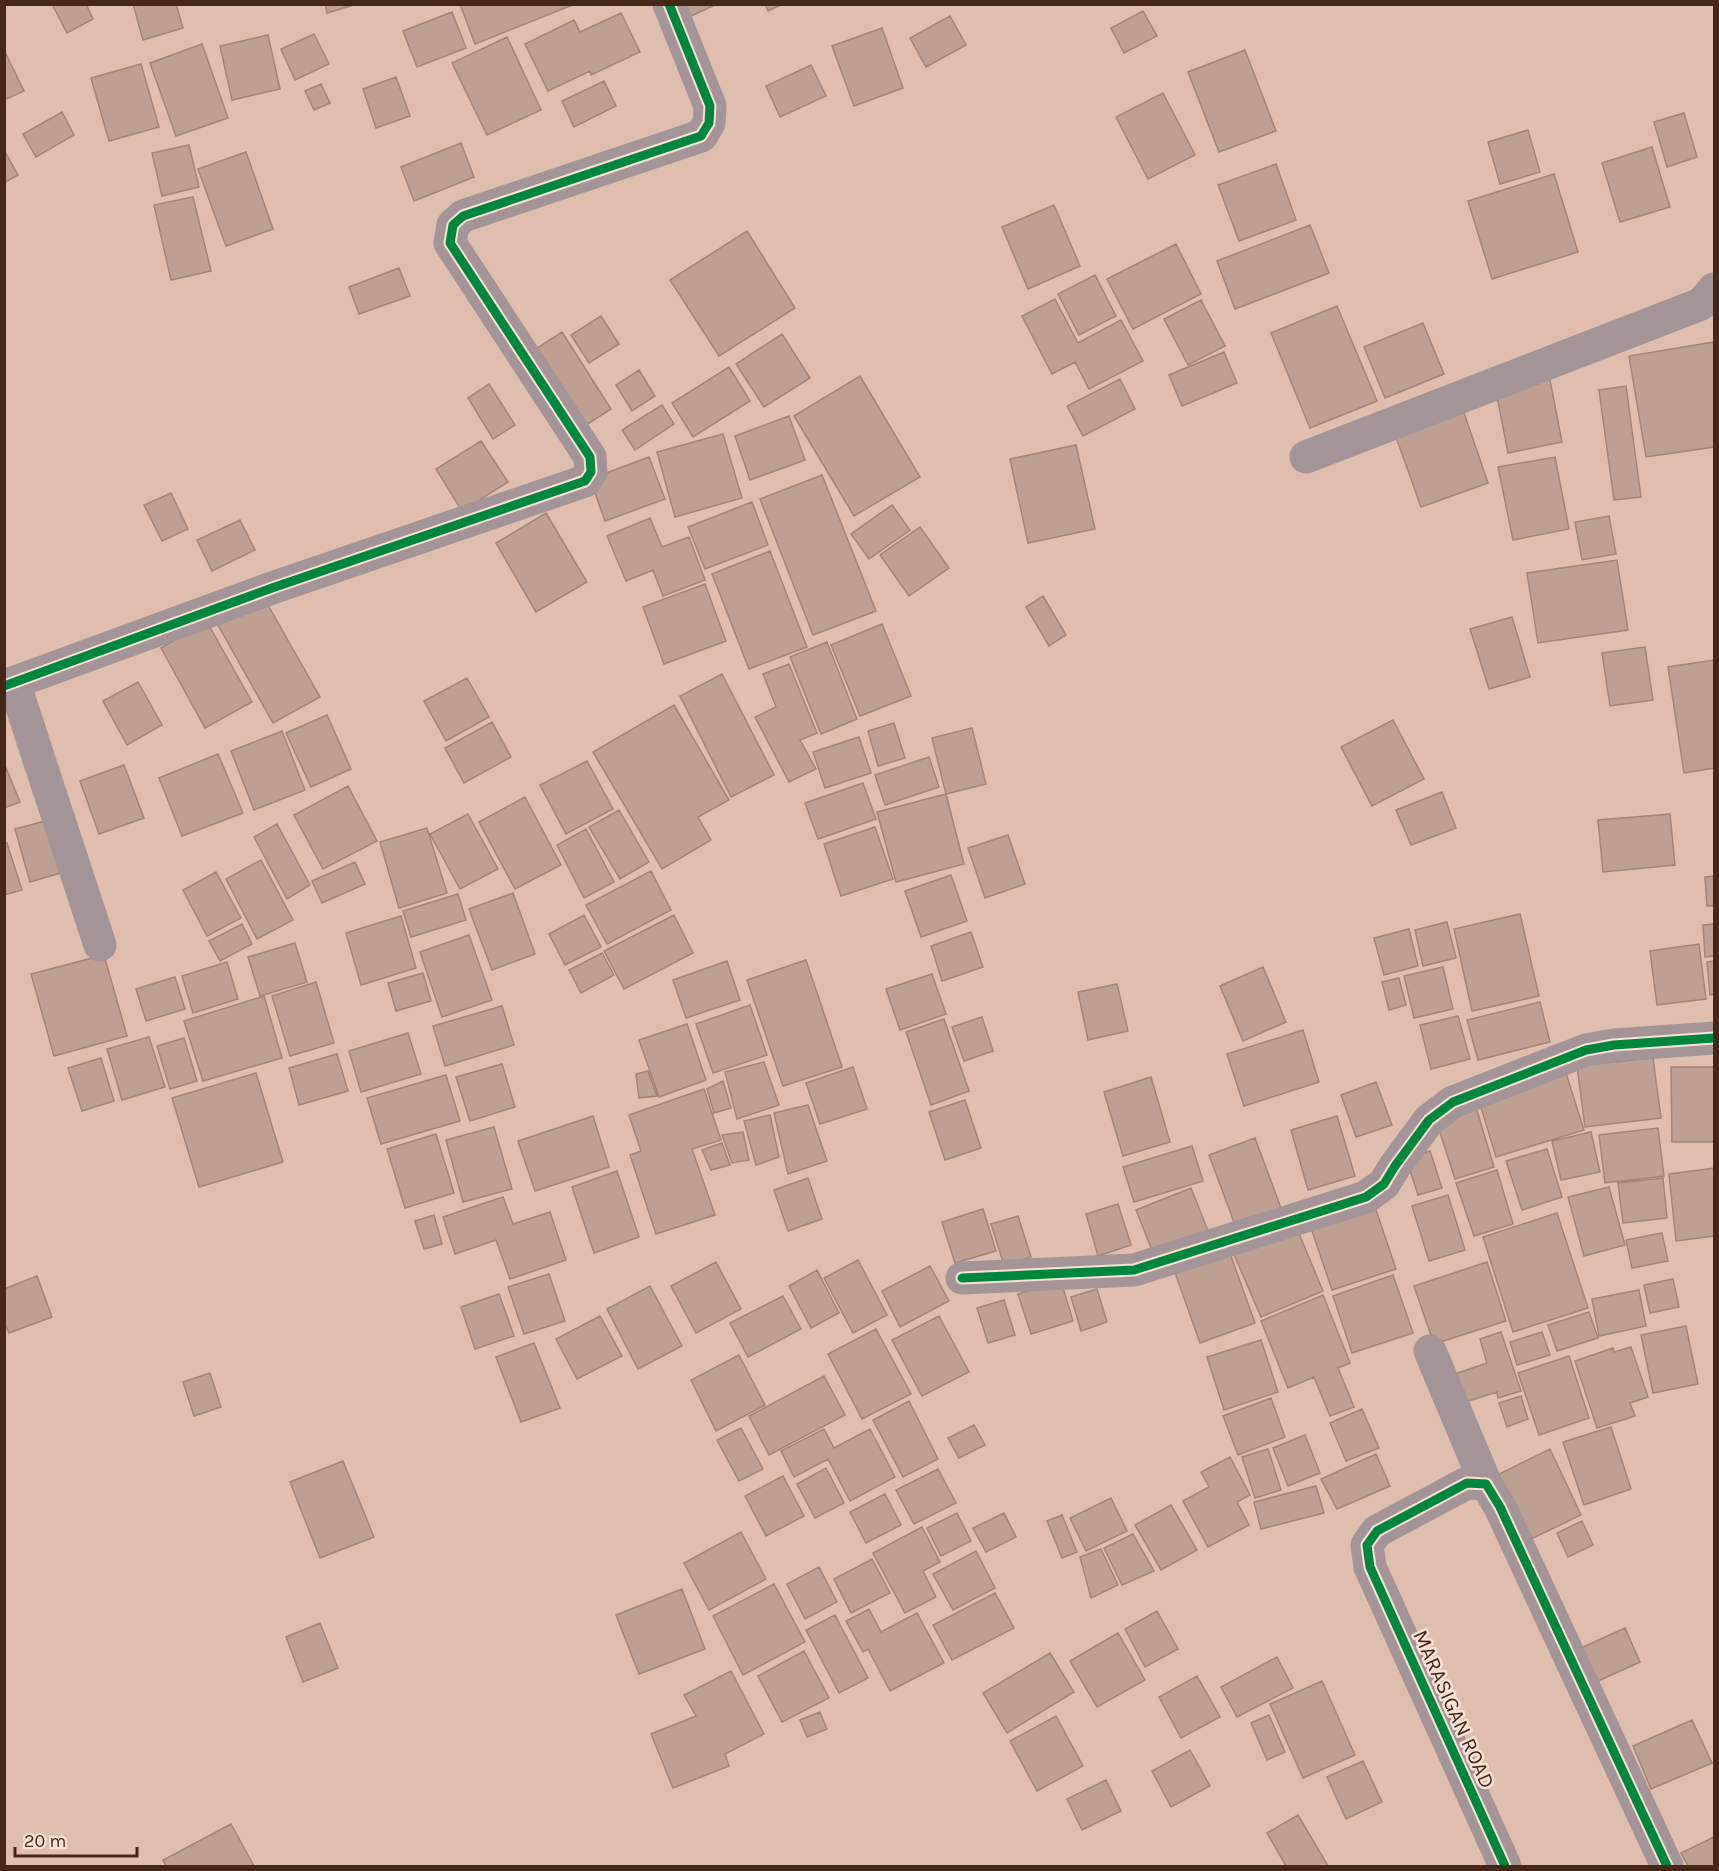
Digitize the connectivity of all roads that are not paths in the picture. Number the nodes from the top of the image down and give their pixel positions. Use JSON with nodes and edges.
{"nodes":[{"id":1,"x":669,"y":4,"type":"edge"},
{"id":2,"x":1714,"y":289,"type":"edge"},
{"id":3,"x":1306,"y":457,"type":"dead end"},
{"id":4,"x":9,"y":684,"type":"edge"},
{"id":5,"x":100,"y":945,"type":"dead end"},
{"id":6,"x":1714,"y":1038,"type":"edge"},
{"id":7,"x":963,"y":1278,"type":"dead end"},
{"id":8,"x":1430,"y":1351,"type":"dead end"},
{"id":9,"x":1486,"y":1484,"type":"junction"},
{"id":10,"x":1505,"y":1866,"type":"edge"},
{"id":11,"x":1666,"y":1866,"type":"edge"}],
"edges":[{"from":1,"to":4,"type":"street"},
{"from":2,"to":3,"type":"street"},
{"from":4,"to":5,"type":"street"},
{"from":6,"to":7,"type":"street"},
{"from":8,"to":9,"type":"street"},
{"from":9,"to":10,"type":"street","name":"MARASIGAN ROAD"},
{"from":9,"to":11,"type":"street"}]}
